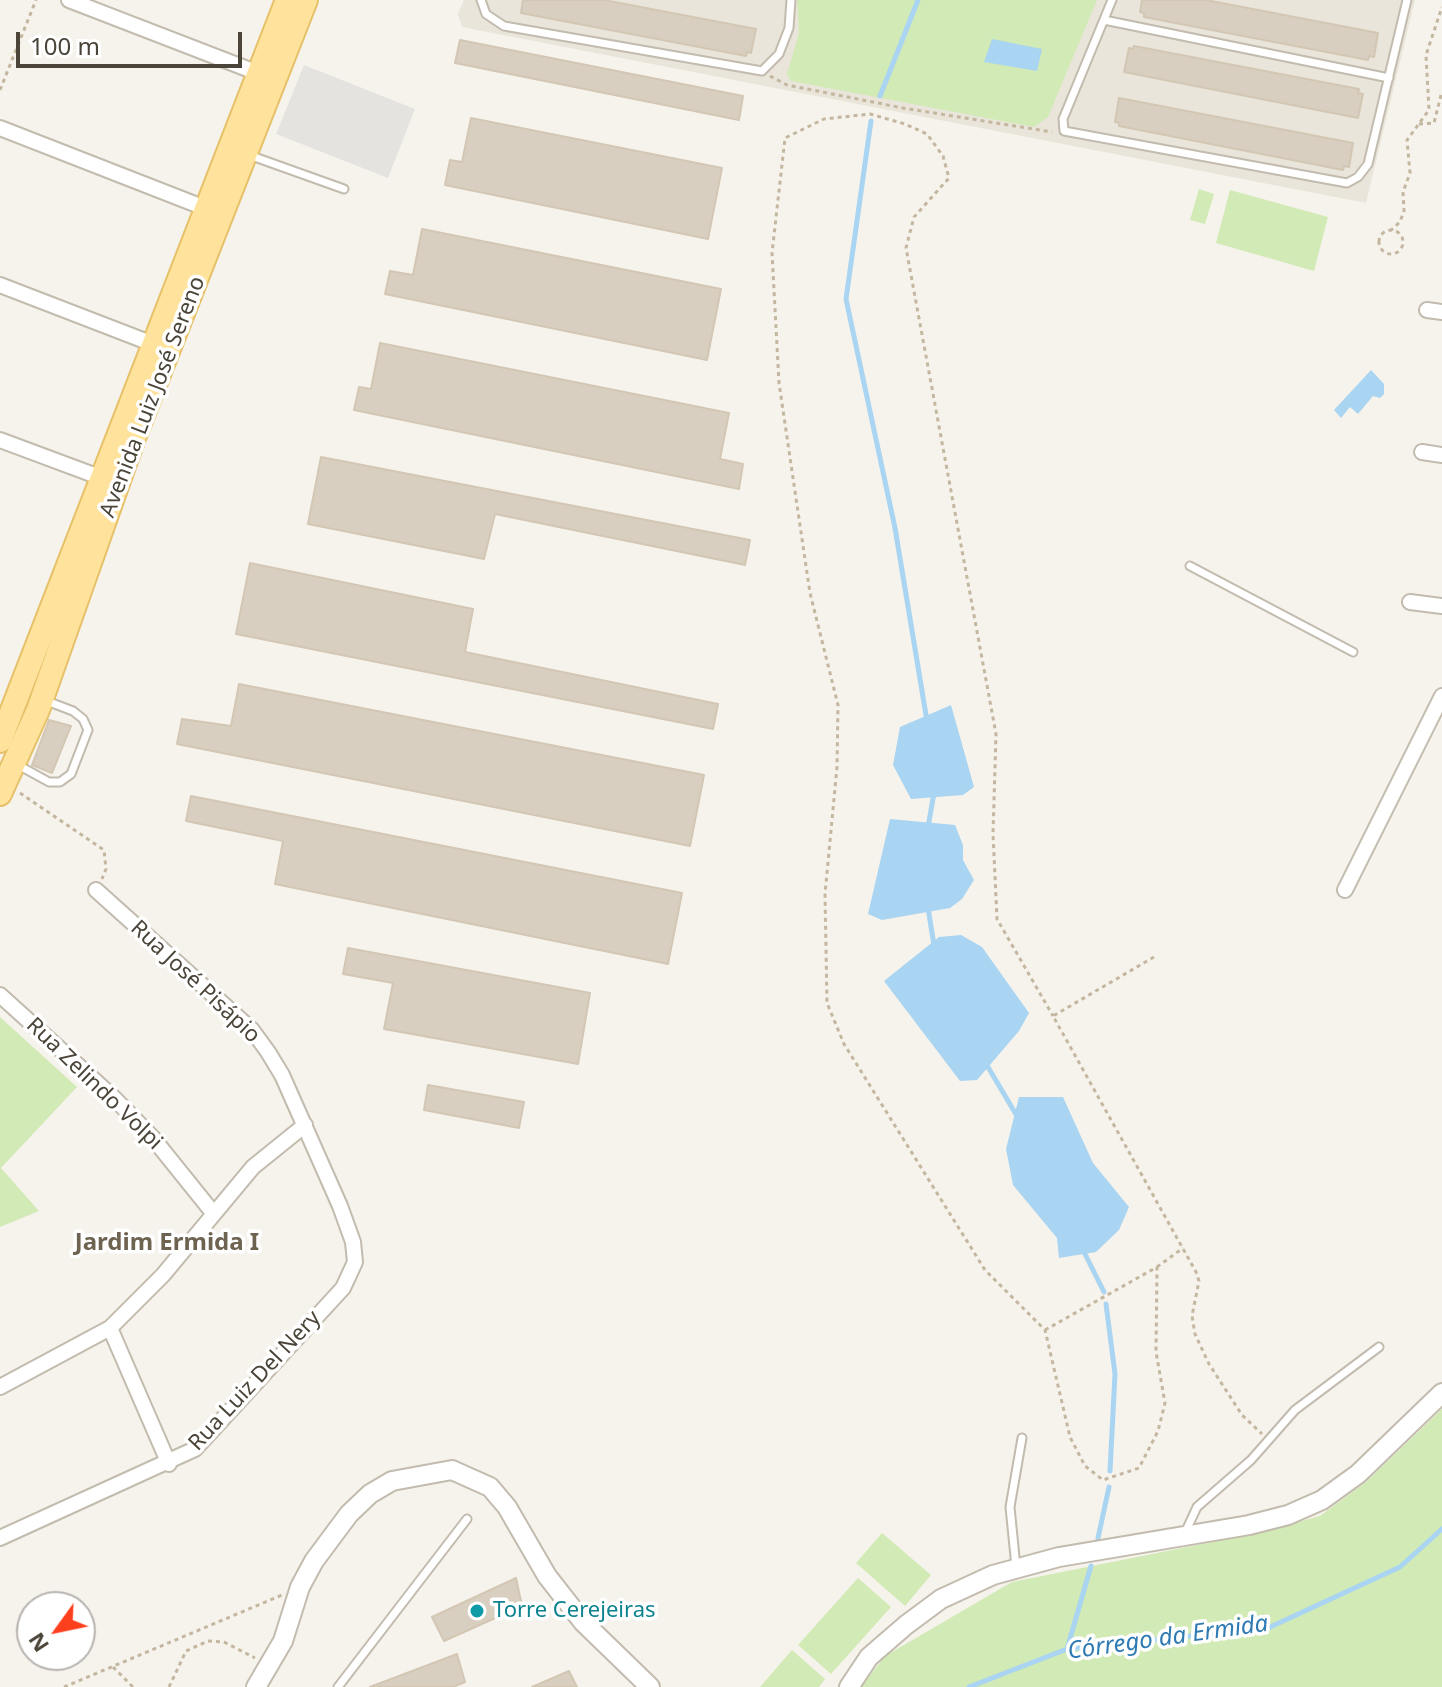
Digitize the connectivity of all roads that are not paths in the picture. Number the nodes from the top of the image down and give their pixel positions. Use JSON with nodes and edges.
{"nodes":[{"id":1,"x":69,"y":0,"type":"edge"},
{"id":2,"x":287,"y":0,"type":"edge"},
{"id":3,"x":306,"y":0,"type":"edge"},
{"id":4,"x":481,"y":0,"type":"edge"},
{"id":5,"x":791,"y":0,"type":"edge"},
{"id":6,"x":1112,"y":0,"type":"edge"},
{"id":7,"x":1407,"y":0,"type":"edge"},
{"id":8,"x":1104,"y":20,"type":"junction"},
{"id":9,"x":258,"y":73,"type":"junction"},
{"id":10,"x":1389,"y":78,"type":"junction"},
{"id":11,"x":0,"y":128,"type":"edge"},
{"id":12,"x":246,"y":155,"type":"junction"},
{"id":13,"x":344,"y":189,"type":"dead end"},
{"id":14,"x":205,"y":208,"type":"junction"},
{"id":15,"x":0,"y":285,"type":"edge"},
{"id":16,"x":153,"y":344,"type":"junction"},
{"id":17,"x":0,"y":440,"type":"edge"},
{"id":18,"x":1422,"y":452,"type":"dead end"},
{"id":19,"x":1442,"y":455,"type":"edge"},
{"id":20,"x":102,"y":478,"type":"junction"},
{"id":21,"x":1190,"y":566,"type":"dead end"},
{"id":22,"x":1410,"y":602,"type":"dead end"},
{"id":23,"x":1442,"y":606,"type":"edge"},
{"id":24,"x":1353,"y":652,"type":"dead end"},
{"id":25,"x":1442,"y":696,"type":"edge"},
{"id":26,"x":16,"y":701,"type":"junction"},
{"id":27,"x":40,"y":704,"type":"junction"},
{"id":28,"x":0,"y":741,"type":"edge"},
{"id":29,"x":7,"y":781,"type":"edge"},
{"id":30,"x":96,"y":890,"type":"road end"},
{"id":31,"x":1345,"y":890,"type":"dead end"},
{"id":32,"x":0,"y":995,"type":"edge"},
{"id":33,"x":305,"y":1125,"type":"junction"},
{"id":34,"x":214,"y":1214,"type":"junction"},
{"id":35,"x":110,"y":1328,"type":"junction"},
{"id":36,"x":1379,"y":1347,"type":"dead end"},
{"id":37,"x":0,"y":1387,"type":"edge"},
{"id":38,"x":1442,"y":1393,"type":"edge"},
{"id":39,"x":1022,"y":1438,"type":"dead end"},
{"id":40,"x":169,"y":1464,"type":"junction"},
{"id":41,"x":467,"y":1519,"type":"dead end"},
{"id":42,"x":1183,"y":1537,"type":"junction"},
{"id":43,"x":0,"y":1538,"type":"edge"},
{"id":44,"x":1016,"y":1567,"type":"junction"},
{"id":45,"x":256,"y":1687,"type":"edge"},
{"id":46,"x":338,"y":1687,"type":"edge"},
{"id":47,"x":650,"y":1687,"type":"edge"},
{"id":48,"x":849,"y":1687,"type":"edge"}],
"edges":[{"from":1,"to":9,"type":"street"},
{"from":2,"to":9,"type":"main road","name":"Avenida Luiz José Sereno"},
{"from":3,"to":12,"type":"main road","name":"Avenida Luiz José Sereno"},
{"from":4,"to":5,"type":"lane"},
{"from":6,"to":8,"type":"lane"},
{"from":7,"to":10,"type":"lane"},
{"from":8,"to":10,"type":"lane"},
{"from":8,"to":10,"type":"lane"},
{"from":9,"to":14,"type":"main road","name":"Avenida Luiz José Sereno"},
{"from":11,"to":14,"type":"street"},
{"from":12,"to":13,"type":"lane"},
{"from":12,"to":27,"type":"main road","name":"Avenida Luiz José Sereno"},
{"from":14,"to":16,"type":"main road","name":"Avenida Luiz José Sereno"},
{"from":15,"to":16,"type":"street"},
{"from":16,"to":20,"type":"main road","name":"Avenida Luiz José Sereno"},
{"from":17,"to":20,"type":"street"},
{"from":18,"to":19,"type":"street"},
{"from":20,"to":26,"type":"main road","name":"Avenida Luiz José Sereno"},
{"from":21,"to":24,"type":"lane"},
{"from":22,"to":23,"type":"street"},
{"from":25,"to":31,"type":"street"},
{"from":26,"to":27,"type":"main road"},
{"from":26,"to":28,"type":"main road","name":"Avenida Luiz José Sereno"},
{"from":27,"to":29,"type":"main road","name":"Avenida Luiz José Sereno"},
{"from":27,"to":29,"type":"lane"},
{"from":30,"to":33,"type":"street","name":"Rua José Pisápio"},
{"from":32,"to":34,"type":"street","name":"Rua Zelindo Volpi"},
{"from":33,"to":34,"type":"street"},
{"from":33,"to":40,"type":"street","name":"Rua Luiz Del Nery"},
{"from":34,"to":35,"type":"street"},
{"from":35,"to":37,"type":"street"},
{"from":35,"to":40,"type":"street"},
{"from":36,"to":42,"type":"lane"},
{"from":38,"to":42,"type":"street"},
{"from":39,"to":44,"type":"lane"},
{"from":40,"to":43,"type":"street","name":"Rua Luiz Del Nery"},
{"from":41,"to":46,"type":"lane"},
{"from":42,"to":44,"type":"street"},
{"from":44,"to":48,"type":"street"},
{"from":45,"to":47,"type":"street"}]}
